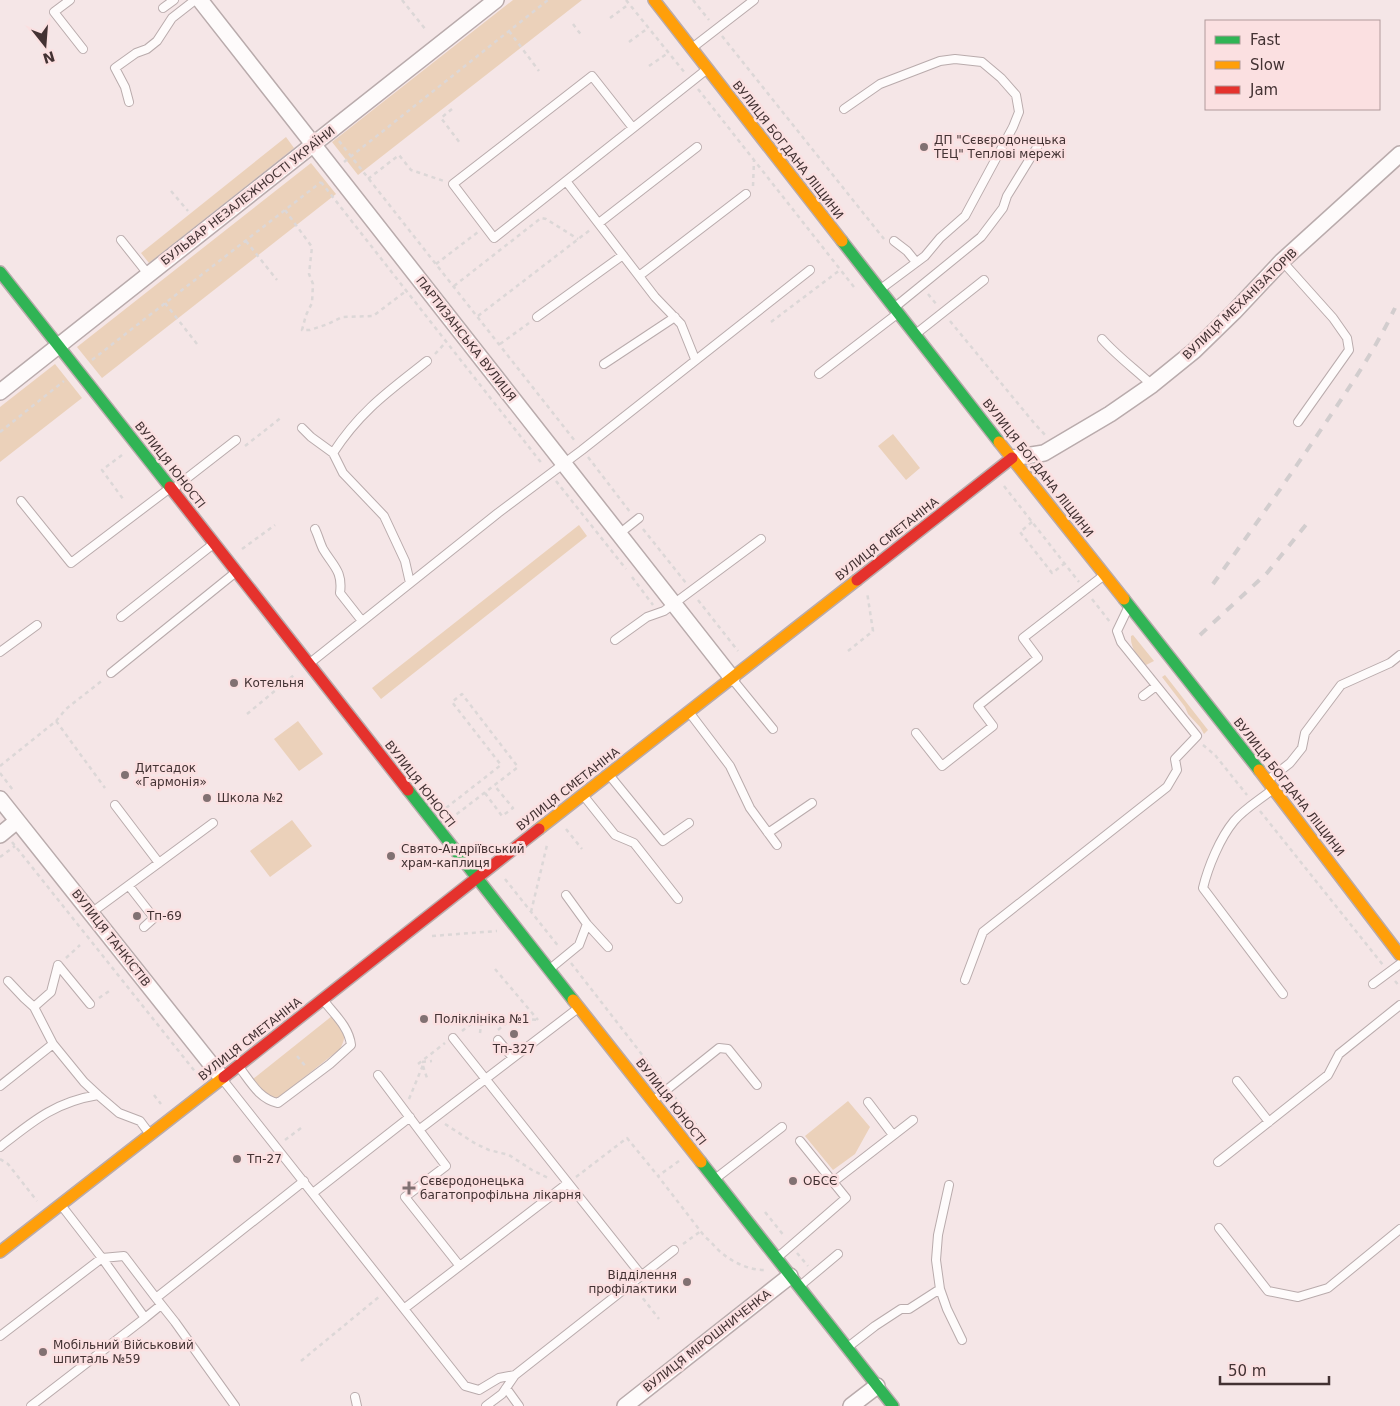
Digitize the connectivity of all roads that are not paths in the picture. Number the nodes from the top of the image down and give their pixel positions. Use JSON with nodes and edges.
{"nodes":[{"id":1,"x":70,"y":0,"type":"edge"},
{"id":2,"x":174,"y":0,"type":"edge"},
{"id":3,"x":195,"y":0,"type":"edge"},
{"id":4,"x":200,"y":0,"type":"edge"},
{"id":5,"x":496,"y":0,"type":"edge"},
{"id":6,"x":654,"y":0,"type":"edge"},
{"id":7,"x":754,"y":0,"type":"edge"},
{"id":8,"x":163,"y":8,"type":"dead end"},
{"id":9,"x":691,"y":48,"type":"junction"},
{"id":10,"x":84,"y":49,"type":"dead end"},
{"id":11,"x":707,"y":69,"type":"junction"},
{"id":12,"x":129,"y":102,"type":"dead end"},
{"id":13,"x":844,"y":109,"type":"dead end"},
{"id":14,"x":633,"y":128,"type":"junction"},
{"id":15,"x":313,"y":144,"type":"junction"},
{"id":16,"x":1039,"y":144,"type":"dead end"},
{"id":17,"x":696,"y":147,"type":"dead end"},
{"id":18,"x":1400,"y":154,"type":"edge"},
{"id":19,"x":566,"y":181,"type":"junction"},
{"id":20,"x":746,"y":194,"type":"road end"},
{"id":21,"x":599,"y":223,"type":"junction"},
{"id":22,"x":121,"y":240,"type":"dead end"},
{"id":23,"x":892,"y":243,"type":"road end"},
{"id":24,"x":623,"y":254,"type":"junction"},
{"id":25,"x":1282,"y":261,"type":"junction"},
{"id":26,"x":916,"y":262,"type":"junction"},
{"id":27,"x":810,"y":270,"type":"dead end"},
{"id":28,"x":0,"y":272,"type":"edge"},
{"id":29,"x":148,"y":274,"type":"junction"},
{"id":30,"x":639,"y":276,"type":"junction"},
{"id":31,"x":984,"y":280,"type":"dead end"},
{"id":32,"x":880,"y":290,"type":"junction"},
{"id":33,"x":896,"y":310,"type":"junction"},
{"id":34,"x":536,"y":317,"type":"road end"},
{"id":35,"x":675,"y":317,"type":"junction"},
{"id":36,"x":915,"y":334,"type":"junction"},
{"id":37,"x":1102,"y":339,"type":"dead end"},
{"id":38,"x":58,"y":346,"type":"junction"},
{"id":39,"x":695,"y":359,"type":"junction"},
{"id":40,"x":427,"y":361,"type":"road end"},
{"id":41,"x":604,"y":364,"type":"dead end"},
{"id":42,"x":819,"y":374,"type":"dead end"},
{"id":43,"x":1152,"y":385,"type":"junction"},
{"id":44,"x":0,"y":392,"type":"edge"},
{"id":45,"x":1298,"y":422,"type":"dead end"},
{"id":46,"x":302,"y":428,"type":"dead end"},
{"id":47,"x":236,"y":440,"type":"dead end"},
{"id":48,"x":334,"y":453,"type":"junction"},
{"id":49,"x":1012,"y":458,"type":"junction"},
{"id":50,"x":563,"y":463,"type":"junction"},
{"id":51,"x":171,"y":489,"type":"junction"},
{"id":52,"x":22,"y":501,"type":"dead end"},
{"id":53,"x":638,"y":519,"type":"road end"},
{"id":54,"x":315,"y":529,"type":"dead end"},
{"id":55,"x":619,"y":534,"type":"junction"},
{"id":56,"x":761,"y":539,"type":"dead end"},
{"id":57,"x":214,"y":544,"type":"junction"},
{"id":58,"x":236,"y":572,"type":"junction"},
{"id":59,"x":1105,"y":575,"type":"junction"},
{"id":60,"x":410,"y":583,"type":"junction"},
{"id":61,"x":1129,"y":606,"type":"junction"},
{"id":62,"x":669,"y":607,"type":"junction"},
{"id":63,"x":122,"y":617,"type":"dead end"},
{"id":64,"x":362,"y":621,"type":"junction"},
{"id":65,"x":37,"y":625,"type":"dead end"},
{"id":66,"x":615,"y":640,"type":"dead end"},
{"id":67,"x":0,"y":652,"type":"edge"},
{"id":68,"x":1400,"y":655,"type":"edge"},
{"id":69,"x":308,"y":664,"type":"junction"},
{"id":70,"x":111,"y":673,"type":"road end"},
{"id":71,"x":732,"y":678,"type":"junction"},
{"id":72,"x":1156,"y":686,"type":"junction"},
{"id":73,"x":1143,"y":696,"type":"dead end"},
{"id":74,"x":689,"y":712,"type":"junction"},
{"id":75,"x":773,"y":729,"type":"dead end"},
{"id":76,"x":916,"y":733,"type":"dead end"},
{"id":77,"x":609,"y":774,"type":"junction"},
{"id":78,"x":1271,"y":785,"type":"junction"},
{"id":79,"x":583,"y":795,"type":"junction"},
{"id":80,"x":0,"y":799,"type":"edge"},
{"id":81,"x":812,"y":803,"type":"dead end"},
{"id":82,"x":115,"y":805,"type":"dead end"},
{"id":83,"x":18,"y":821,"type":"junction"},
{"id":84,"x":213,"y":823,"type":"dead end"},
{"id":85,"x":690,"y":823,"type":"dead end"},
{"id":86,"x":768,"y":833,"type":"junction"},
{"id":87,"x":0,"y":835,"type":"edge"},
{"id":88,"x":777,"y":845,"type":"dead end"},
{"id":89,"x":159,"y":863,"type":"junction"},
{"id":90,"x":476,"y":878,"type":"junction"},
{"id":91,"x":129,"y":886,"type":"junction"},
{"id":92,"x":566,"y":895,"type":"dead end"},
{"id":93,"x":678,"y":899,"type":"dead end"},
{"id":94,"x":91,"y":913,"type":"junction"},
{"id":95,"x":587,"y":924,"type":"junction"},
{"id":96,"x":144,"y":927,"type":"dead end"},
{"id":97,"x":608,"y":947,"type":"dead end"},
{"id":98,"x":1400,"y":955,"type":"edge"},
{"id":99,"x":1400,"y":964,"type":"edge"},
{"id":100,"x":549,"y":970,"type":"junction"},
{"id":101,"x":8,"y":980,"type":"dead end"},
{"id":102,"x":965,"y":980,"type":"dead end"},
{"id":103,"x":1373,"y":984,"type":"dead end"},
{"id":104,"x":1283,"y":994,"type":"dead end"},
{"id":105,"x":323,"y":999,"type":"junction"},
{"id":106,"x":90,"y":1004,"type":"road end"},
{"id":107,"x":1400,"y":1005,"type":"edge"},
{"id":108,"x":34,"y":1007,"type":"junction"},
{"id":109,"x":578,"y":1007,"type":"junction"},
{"id":110,"x":453,"y":1038,"type":"road end"},
{"id":111,"x":498,"y":1040,"type":"dead end"},
{"id":112,"x":54,"y":1044,"type":"junction"},
{"id":113,"x":513,"y":1058,"type":"junction"},
{"id":114,"x":238,"y":1065,"type":"junction"},
{"id":115,"x":378,"y":1075,"type":"dead end"},
{"id":116,"x":222,"y":1078,"type":"junction"},
{"id":117,"x":486,"y":1080,"type":"junction"},
{"id":118,"x":1237,"y":1082,"type":"dead end"},
{"id":119,"x":757,"y":1084,"type":"dead end"},
{"id":120,"x":0,"y":1086,"type":"edge"},
{"id":121,"x":98,"y":1095,"type":"junction"},
{"id":122,"x":653,"y":1102,"type":"junction"},
{"id":123,"x":868,"y":1102,"type":"dead end"},
{"id":124,"x":410,"y":1117,"type":"junction"},
{"id":125,"x":912,"y":1120,"type":"dead end"},
{"id":126,"x":1269,"y":1122,"type":"junction"},
{"id":127,"x":782,"y":1127,"type":"dead end"},
{"id":128,"x":420,"y":1129,"type":"junction"},
{"id":129,"x":150,"y":1134,"type":"junction"},
{"id":130,"x":893,"y":1135,"type":"junction"},
{"id":131,"x":800,"y":1141,"type":"dead end"},
{"id":132,"x":0,"y":1147,"type":"edge"},
{"id":133,"x":1218,"y":1162,"type":"dead end"},
{"id":134,"x":714,"y":1180,"type":"junction"},
{"id":135,"x":304,"y":1181,"type":"junction"},
{"id":136,"x":833,"y":1182,"type":"junction"},
{"id":137,"x":568,"y":1183,"type":"junction"},
{"id":138,"x":949,"y":1185,"type":"dead end"},
{"id":139,"x":313,"y":1193,"type":"junction"},
{"id":140,"x":60,"y":1204,"type":"junction"},
{"id":141,"x":1219,"y":1228,"type":"dead end"},
{"id":142,"x":1400,"y":1229,"type":"edge"},
{"id":143,"x":674,"y":1250,"type":"dead end"},
{"id":144,"x":0,"y":1252,"type":"edge"},
{"id":145,"x":838,"y":1254,"type":"dead end"},
{"id":146,"x":102,"y":1258,"type":"junction"},
{"id":147,"x":776,"y":1258,"type":"junction"},
{"id":148,"x":459,"y":1265,"type":"junction"},
{"id":149,"x":642,"y":1276,"type":"junction"},
{"id":150,"x":790,"y":1282,"type":"junction"},
{"id":151,"x":940,"y":1289,"type":"junction"},
{"id":152,"x":156,"y":1298,"type":"junction"},
{"id":153,"x":162,"y":1305,"type":"junction"},
{"id":154,"x":405,"y":1308,"type":"junction"},
{"id":155,"x":146,"y":1318,"type":"junction"},
{"id":156,"x":0,"y":1336,"type":"edge"},
{"id":157,"x":962,"y":1340,"type":"dead end"},
{"id":158,"x":847,"y":1348,"type":"junction"},
{"id":159,"x":515,"y":1375,"type":"junction"},
{"id":160,"x":877,"y":1386,"type":"junction"},
{"id":161,"x":506,"y":1388,"type":"junction"},
{"id":162,"x":355,"y":1397,"type":"dead end"},
{"id":163,"x":31,"y":1406,"type":"edge"},
{"id":164,"x":235,"y":1406,"type":"edge"},
{"id":165,"x":357,"y":1406,"type":"edge"},
{"id":166,"x":486,"y":1406,"type":"edge"},
{"id":167,"x":519,"y":1406,"type":"edge"},
{"id":168,"x":625,"y":1406,"type":"edge"},
{"id":169,"x":851,"y":1406,"type":"edge"},
{"id":170,"x":893,"y":1406,"type":"edge"}],
"edges":[{"from":1,"to":10,"type":"lane"},
{"from":2,"to":8,"type":"lane"},
{"from":3,"to":12,"type":"lane"},
{"from":4,"to":15,"type":"street","name":"ПАРТИЗАНСЬКА ВУЛИЦЯ"},
{"from":5,"to":15,"type":"street","name":"БУЛЬВАР НЕЗАЛЕЖНОСТІ УКРАЇНИ"},
{"from":6,"to":9,"type":"street","name":"ВУЛИЦЯ БОГДАНА ЛІЩИНИ"},
{"from":7,"to":9,"type":"lane"},
{"from":9,"to":11,"type":"street","name":"ВУЛИЦЯ БОГДАНА ЛІЩИНИ"},
{"from":11,"to":14,"type":"lane"},
{"from":11,"to":32,"type":"street","name":"ВУЛИЦЯ БОГДАНА ЛІЩИНИ"},
{"from":13,"to":26,"type":"lane"},
{"from":14,"to":19,"type":"lane"},
{"from":14,"to":19,"type":"lane"},
{"from":15,"to":29,"type":"street","name":"БУЛЬВАР НЕЗАЛЕЖНОСТІ УКРАЇНИ"},
{"from":15,"to":50,"type":"street","name":"ПАРТИЗАНСЬКА ВУЛИЦЯ"},
{"from":16,"to":33,"type":"lane"},
{"from":17,"to":21,"type":"lane"},
{"from":18,"to":25,"type":"street","name":"ВУЛИЦЯ МЕХАНІЗАТОРІВ"},
{"from":19,"to":21,"type":"lane"},
{"from":20,"to":30,"type":"lane"},
{"from":21,"to":24,"type":"lane"},
{"from":22,"to":29,"type":"lane"},
{"from":23,"to":26,"type":"lane"},
{"from":24,"to":30,"type":"lane"},
{"from":24,"to":34,"type":"lane"},
{"from":25,"to":43,"type":"street","name":"ВУЛИЦЯ МЕХАНІЗАТОРІВ"},
{"from":25,"to":45,"type":"lane"},
{"from":26,"to":32,"type":"lane"},
{"from":27,"to":39,"type":"lane"},
{"from":28,"to":38,"type":"street","name":"ВУЛИЦЯ ЮНОСТІ"},
{"from":29,"to":38,"type":"street","name":"БУЛЬВАР НЕЗАЛЕЖНОСТІ УКРАЇНИ"},
{"from":30,"to":35,"type":"lane"},
{"from":31,"to":36,"type":"lane"},
{"from":32,"to":33,"type":"street","name":"ВУЛИЦЯ БОГДАНА ЛІЩИНИ"},
{"from":33,"to":36,"type":"street","name":"ВУЛИЦЯ БОГДАНА ЛІЩИНИ"},
{"from":33,"to":42,"type":"lane"},
{"from":35,"to":39,"type":"lane"},
{"from":35,"to":41,"type":"lane"},
{"from":36,"to":49,"type":"street","name":"ВУЛИЦЯ БОГДАНА ЛІЩИНИ"},
{"from":37,"to":43,"type":"lane"},
{"from":38,"to":44,"type":"street","name":"БУЛЬВАР НЕЗАЛЕЖНОСТІ УКРАЇНИ"},
{"from":38,"to":51,"type":"street","name":"ВУЛИЦЯ ЮНОСТІ"},
{"from":39,"to":50,"type":"lane"},
{"from":40,"to":48,"type":"lane"},
{"from":43,"to":49,"type":"street","name":"ВУЛИЦЯ МЕХАНІЗАТОРІВ"},
{"from":46,"to":48,"type":"lane"},
{"from":47,"to":51,"type":"lane"},
{"from":48,"to":60,"type":"lane"},
{"from":49,"to":59,"type":"street","name":"ВУЛИЦЯ БОГДАНА ЛІЩИНИ"},
{"from":49,"to":71,"type":"street","name":"ВУЛИЦЯ СМЕТАНІНА"},
{"from":50,"to":55,"type":"street","name":"ПАРТИЗАНСЬКА ВУЛИЦЯ"},
{"from":50,"to":60,"type":"lane"},
{"from":51,"to":52,"type":"lane"},
{"from":51,"to":57,"type":"street","name":"ВУЛИЦЯ ЮНОСТІ"},
{"from":53,"to":55,"type":"lane"},
{"from":54,"to":64,"type":"lane"},
{"from":55,"to":62,"type":"street","name":"ПАРТИЗАНСЬКА ВУЛИЦЯ"},
{"from":56,"to":62,"type":"lane"},
{"from":57,"to":58,"type":"street","name":"ВУЛИЦЯ ЮНОСТІ"},
{"from":57,"to":63,"type":"lane"},
{"from":58,"to":69,"type":"street","name":"ВУЛИЦЯ ЮНОСТІ"},
{"from":58,"to":70,"type":"lane"},
{"from":59,"to":61,"type":"street","name":"ВУЛИЦЯ БОГДАНА ЛІЩИНИ"},
{"from":59,"to":76,"type":"lane"},
{"from":60,"to":64,"type":"lane"},
{"from":61,"to":72,"type":"lane"},
{"from":61,"to":78,"type":"street","name":"ВУЛИЦЯ БОГДАНА ЛІЩИНИ"},
{"from":62,"to":66,"type":"lane"},
{"from":62,"to":71,"type":"street","name":"ПАРТИЗАНСЬКА ВУЛИЦЯ"},
{"from":64,"to":69,"type":"lane"},
{"from":65,"to":67,"type":"lane"},
{"from":68,"to":78,"type":"lane"},
{"from":69,"to":90,"type":"street","name":"ВУЛИЦЯ ЮНОСТІ"},
{"from":71,"to":74,"type":"street","name":"ВУЛИЦЯ СМЕТАНІНА"},
{"from":71,"to":75,"type":"lane"},
{"from":72,"to":73,"type":"lane"},
{"from":72,"to":102,"type":"lane"},
{"from":74,"to":77,"type":"street","name":"ВУЛИЦЯ СМЕТАНІНА"},
{"from":74,"to":86,"type":"lane"},
{"from":77,"to":79,"type":"street","name":"ВУЛИЦЯ СМЕТАНІНА"},
{"from":77,"to":85,"type":"lane"},
{"from":78,"to":98,"type":"street","name":"ВУЛИЦЯ БОГДАНА ЛІЩИНИ"},
{"from":78,"to":104,"type":"lane"},
{"from":79,"to":90,"type":"street","name":"ВУЛИЦЯ СМЕТАНІНА"},
{"from":79,"to":93,"type":"lane"},
{"from":80,"to":83,"type":"street","name":"ВУЛИЦЯ ТАНКІСТІВ"},
{"from":81,"to":86,"type":"lane"},
{"from":82,"to":89,"type":"lane"},
{"from":83,"to":87,"type":"street"},
{"from":83,"to":94,"type":"street","name":"ВУЛИЦЯ ТАНКІСТІВ"},
{"from":84,"to":89,"type":"lane"},
{"from":86,"to":88,"type":"lane"},
{"from":89,"to":91,"type":"lane"},
{"from":90,"to":100,"type":"street","name":"ВУЛИЦЯ ЮНОСТІ"},
{"from":90,"to":105,"type":"street","name":"ВУЛИЦЯ СМЕТАНІНА"},
{"from":91,"to":94,"type":"lane"},
{"from":91,"to":96,"type":"lane"},
{"from":92,"to":95,"type":"lane"},
{"from":94,"to":116,"type":"street","name":"ВУЛИЦЯ ТАНКІСТІВ"},
{"from":95,"to":97,"type":"lane"},
{"from":95,"to":100,"type":"lane"},
{"from":99,"to":103,"type":"lane"},
{"from":100,"to":109,"type":"street","name":"ВУЛИЦЯ ЮНОСТІ"},
{"from":101,"to":108,"type":"lane"},
{"from":105,"to":114,"type":"street","name":"ВУЛИЦЯ СМЕТАНІНА"},
{"from":105,"to":114,"type":"lane"},
{"from":106,"to":108,"type":"lane"},
{"from":107,"to":126,"type":"lane"},
{"from":108,"to":112,"type":"lane"},
{"from":109,"to":113,"type":"lane"},
{"from":109,"to":122,"type":"street","name":"ВУЛИЦЯ ЮНОСТІ"},
{"from":110,"to":117,"type":"lane"},
{"from":111,"to":113,"type":"lane"},
{"from":112,"to":120,"type":"lane"},
{"from":112,"to":121,"type":"lane"},
{"from":113,"to":117,"type":"lane"},
{"from":114,"to":116,"type":"street","name":"ВУЛИЦЯ СМЕТАНІНА"},
{"from":115,"to":124,"type":"lane"},
{"from":116,"to":129,"type":"street","name":"ВУЛИЦЯ СМЕТАНІНА"},
{"from":116,"to":135,"type":"lane"},
{"from":117,"to":128,"type":"lane"},
{"from":117,"to":137,"type":"lane"},
{"from":118,"to":126,"type":"lane"},
{"from":119,"to":122,"type":"lane"},
{"from":121,"to":129,"type":"lane"},
{"from":121,"to":132,"type":"lane"},
{"from":122,"to":134,"type":"street","name":"ВУЛИЦЯ ЮНОСТІ"},
{"from":123,"to":130,"type":"lane"},
{"from":124,"to":128,"type":"lane"},
{"from":124,"to":139,"type":"lane"},
{"from":125,"to":130,"type":"lane"},
{"from":126,"to":133,"type":"lane"},
{"from":127,"to":134,"type":"lane"},
{"from":128,"to":148,"type":"lane"},
{"from":129,"to":140,"type":"street","name":"ВУЛИЦЯ СМЕТАНІНА"},
{"from":130,"to":136,"type":"lane"},
{"from":131,"to":136,"type":"lane"},
{"from":134,"to":147,"type":"street","name":"ВУЛИЦЯ ЮНОСТІ"},
{"from":135,"to":139,"type":"lane"},
{"from":135,"to":152,"type":"lane"},
{"from":136,"to":147,"type":"lane"},
{"from":137,"to":148,"type":"lane"},
{"from":137,"to":149,"type":"lane"},
{"from":138,"to":151,"type":"lane"},
{"from":139,"to":154,"type":"lane"},
{"from":140,"to":144,"type":"street","name":"ВУЛИЦЯ СМЕТАНІНА"},
{"from":140,"to":146,"type":"lane"},
{"from":141,"to":142,"type":"lane"},
{"from":143,"to":149,"type":"lane"},
{"from":145,"to":150,"type":"lane"},
{"from":146,"to":152,"type":"lane"},
{"from":146,"to":155,"type":"lane"},
{"from":146,"to":156,"type":"lane"},
{"from":147,"to":150,"type":"street","name":"ВУЛИЦЯ ЮНОСТІ"},
{"from":148,"to":154,"type":"lane"},
{"from":149,"to":159,"type":"lane"},
{"from":150,"to":158,"type":"street","name":"ВУЛИЦЯ ЮНОСТІ"},
{"from":150,"to":168,"type":"street","name":"ВУЛИЦЯ МІРОШНИЧЕНКА"},
{"from":151,"to":157,"type":"lane"},
{"from":151,"to":158,"type":"lane"},
{"from":152,"to":153,"type":"lane"},
{"from":153,"to":155,"type":"lane"},
{"from":153,"to":164,"type":"lane"},
{"from":154,"to":159,"type":"lane"},
{"from":155,"to":163,"type":"lane"},
{"from":158,"to":160,"type":"street","name":"ВУЛИЦЯ ЮНОСТІ"},
{"from":159,"to":161,"type":"lane"},
{"from":160,"to":169,"type":"street"},
{"from":160,"to":170,"type":"street","name":"ВУЛИЦЯ ЮНОСТІ"},
{"from":161,"to":166,"type":"lane"},
{"from":161,"to":167,"type":"lane"},
{"from":162,"to":165,"type":"lane"}]}
